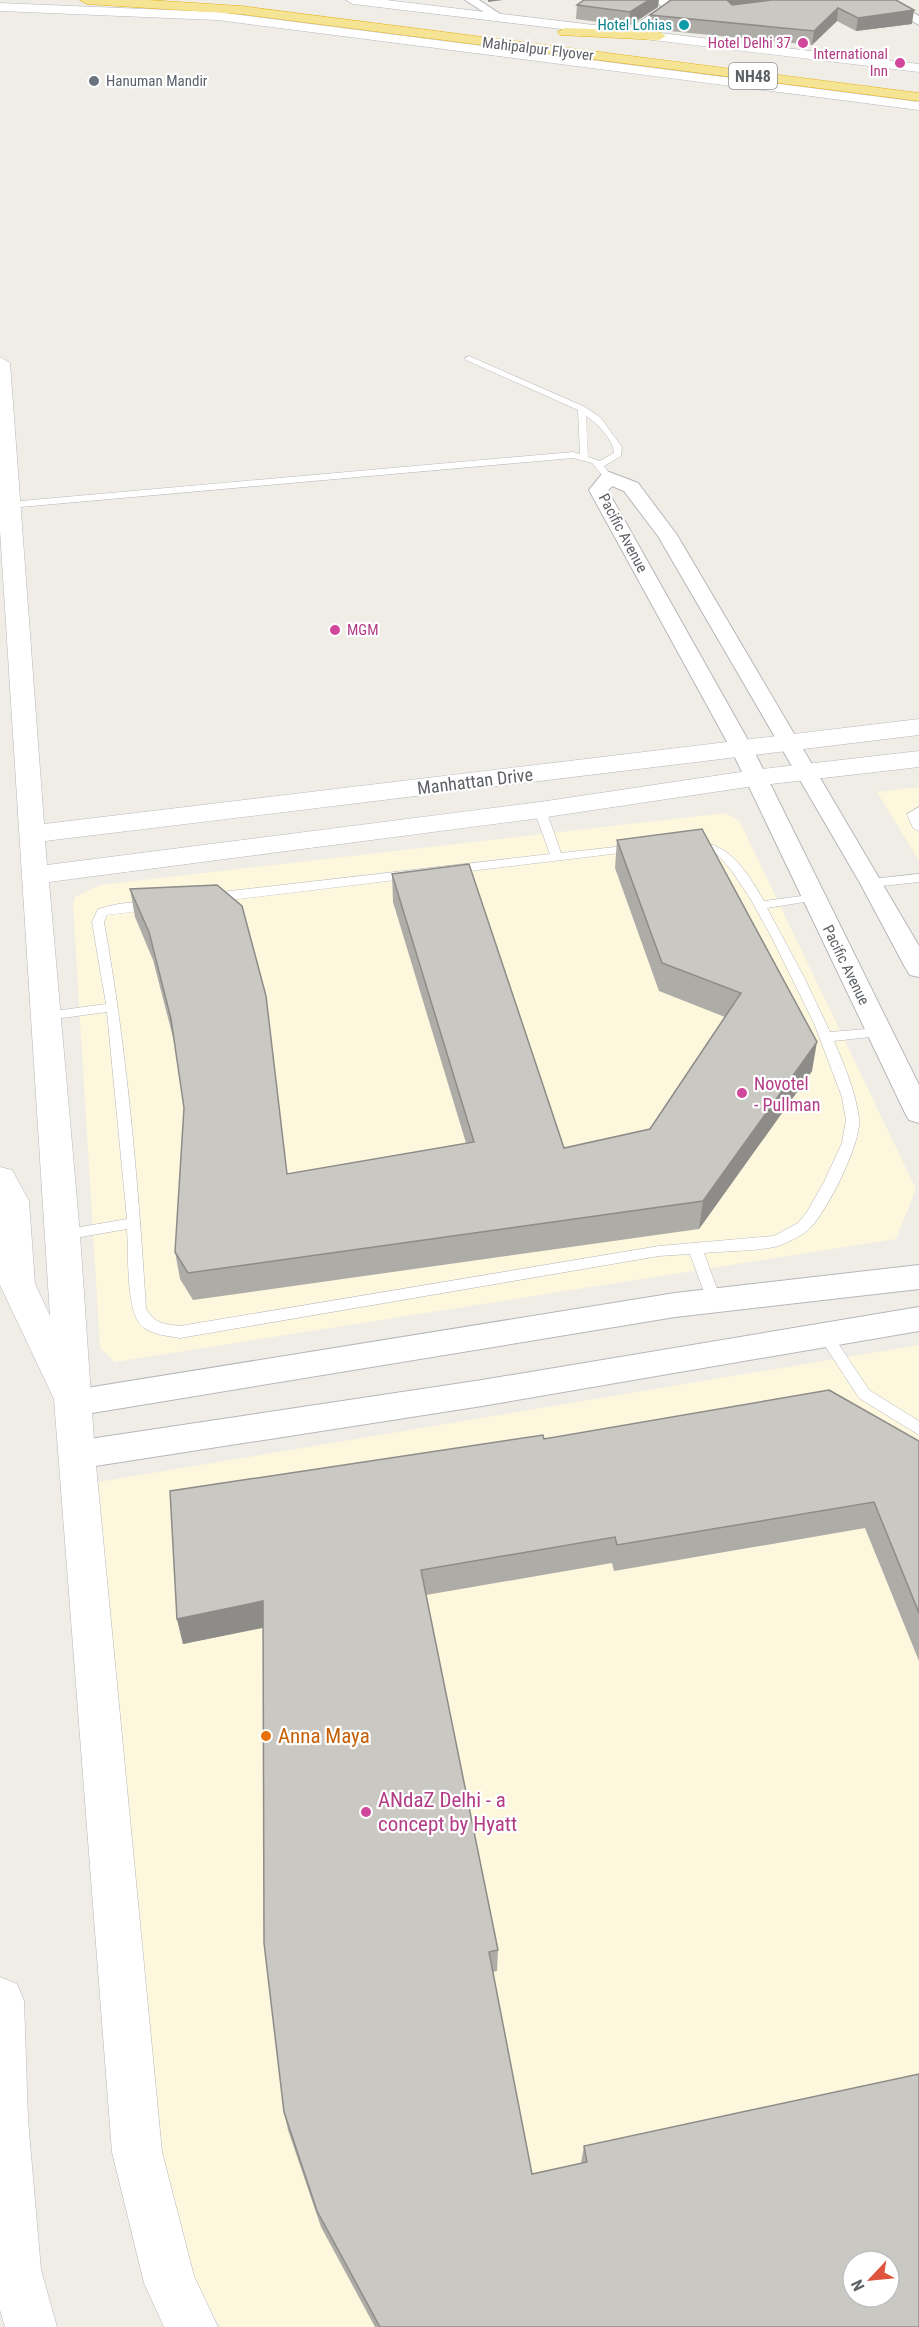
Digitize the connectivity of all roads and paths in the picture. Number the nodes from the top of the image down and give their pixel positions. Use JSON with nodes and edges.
{"nodes":[{"id":1,"x":87,"y":0,"type":"edge"},
{"id":2,"x":255,"y":0,"type":"edge"},
{"id":3,"x":352,"y":0,"type":"edge"},
{"id":4,"x":471,"y":0,"type":"edge"},
{"id":5,"x":661,"y":0,"type":"edge"},
{"id":6,"x":883,"y":0,"type":"edge"},
{"id":7,"x":157,"y":4,"type":"junction"},
{"id":8,"x":0,"y":7,"type":"edge"},
{"id":9,"x":74,"y":9,"type":"junction"},
{"id":10,"x":497,"y":16,"type":"junction"},
{"id":11,"x":918,"y":20,"type":"edge"},
{"id":12,"x":8,"y":24,"type":"dead end"},
{"id":13,"x":518,"y":31,"type":"junction"},
{"id":14,"x":632,"y":32,"type":"junction"},
{"id":15,"x":659,"y":36,"type":"junction"},
{"id":16,"x":919,"y":68,"type":"edge"},
{"id":17,"x":919,"y":80,"type":"edge"},
{"id":18,"x":919,"y":97,"type":"edge"},
{"id":19,"x":919,"y":106,"type":"edge"},
{"id":20,"x":469,"y":358,"type":"dead end"},
{"id":21,"x":0,"y":363,"type":"edge"},
{"id":22,"x":582,"y":409,"type":"junction"},
{"id":23,"x":584,"y":457,"type":"junction"},
{"id":24,"x":604,"y":471,"type":"junction"},
{"id":25,"x":9,"y":505,"type":"junction"},
{"id":26,"x":919,"y":727,"type":"edge"},
{"id":27,"x":789,"y":743,"type":"junction"},
{"id":28,"x":742,"y":749,"type":"junction"},
{"id":29,"x":919,"y":759,"type":"edge"},
{"id":30,"x":805,"y":772,"type":"junction"},
{"id":31,"x":754,"y":778,"type":"junction"},
{"id":32,"x":540,"y":810,"type":"junction"},
{"id":33,"x":919,"y":810,"type":"edge"},
{"id":34,"x":919,"y":828,"type":"edge"},
{"id":35,"x":32,"y":834,"type":"junction"},
{"id":36,"x":557,"y":859,"type":"junction"},
{"id":37,"x":34,"y":874,"type":"junction"},
{"id":38,"x":919,"y":878,"type":"edge"},
{"id":39,"x":872,"y":883,"type":"junction"},
{"id":40,"x":813,"y":897,"type":"junction"},
{"id":41,"x":762,"y":905,"type":"junction"},
{"id":42,"x":919,"y":969,"type":"edge"},
{"id":43,"x":113,"y":1007,"type":"junction"},
{"id":44,"x":47,"y":1016,"type":"junction"},
{"id":45,"x":879,"y":1032,"type":"junction"},
{"id":46,"x":827,"y":1037,"type":"junction"},
{"id":47,"x":919,"y":1113,"type":"edge"},
{"id":48,"x":0,"y":1179,"type":"edge"},
{"id":49,"x":134,"y":1223,"type":"junction"},
{"id":50,"x":63,"y":1235,"type":"junction"},
{"id":51,"x":695,"y":1248,"type":"junction"},
{"id":52,"x":919,"y":1277,"type":"edge"},
{"id":53,"x":714,"y":1300,"type":"junction"},
{"id":54,"x":919,"y":1319,"type":"edge"},
{"id":55,"x":825,"y":1335,"type":"junction"},
{"id":56,"x":74,"y":1403,"type":"junction"},
{"id":57,"x":919,"y":1429,"type":"edge"},
{"id":58,"x":76,"y":1455,"type":"junction"},
{"id":59,"x":0,"y":2001,"type":"edge"},
{"id":60,"x":15,"y":2270,"type":"junction"},
{"id":61,"x":23,"y":2327,"type":"edge"},
{"id":62,"x":31,"y":2327,"type":"edge"},
{"id":63,"x":192,"y":2327,"type":"edge"}],
"edges":[{"from":1,"to":7,"type":"highway","number":"NH48"},
{"from":2,"to":13,"type":"highway","number":"NH48"},
{"from":3,"to":10,"type":"street"},
{"from":4,"to":10,"type":"street"},
{"from":5,"to":14,"type":"street"},
{"from":6,"to":11,"type":"street"},
{"from":7,"to":9,"type":"highway"},
{"from":7,"to":18,"type":"highway","name":"Mahipalpur Flyover","number":"NH48"},
{"from":8,"to":9,"type":"street"},
{"from":9,"to":12,"type":"street"},
{"from":9,"to":19,"type":"street"},
{"from":10,"to":14,"type":"street"},
{"from":13,"to":15,"type":"highway"},
{"from":13,"to":17,"type":"highway","name":"Mahipalpur Flyover","number":"NH48"},
{"from":14,"to":15,"type":"street"},
{"from":15,"to":16,"type":"street"},
{"from":20,"to":22,"type":"lane"},
{"from":21,"to":25,"type":"street"},
{"from":22,"to":23,"type":"lane"},
{"from":22,"to":24,"type":"lane"},
{"from":23,"to":24,"type":"lane"},
{"from":23,"to":25,"type":"lane"},
{"from":24,"to":27,"type":"street","name":"Pacific Avenue"},
{"from":24,"to":28,"type":"street","name":"Pacific Avenue"},
{"from":25,"to":35,"type":"street"},
{"from":26,"to":27,"type":"street","name":"Manhattan Drive"},
{"from":27,"to":28,"type":"street","name":"Manhattan Drive"},
{"from":27,"to":30,"type":"street","name":"Pacific Avenue"},
{"from":28,"to":31,"type":"street","name":"Pacific Avenue"},
{"from":28,"to":35,"type":"street","name":"Manhattan Drive"},
{"from":29,"to":30,"type":"street","name":"Manhattan Drive"},
{"from":30,"to":31,"type":"street","name":"Manhattan Drive"},
{"from":30,"to":39,"type":"street","name":"Pacific Avenue"},
{"from":31,"to":32,"type":"street","name":"Manhattan Drive"},
{"from":31,"to":40,"type":"street","name":"Pacific Avenue"},
{"from":32,"to":36,"type":"lane"},
{"from":32,"to":37,"type":"street","name":"Manhattan Drive"},
{"from":33,"to":34,"type":"lane"},
{"from":35,"to":37,"type":"street"},
{"from":36,"to":41,"type":"lane"},
{"from":36,"to":43,"type":"lane"},
{"from":37,"to":44,"type":"street"},
{"from":38,"to":39,"type":"lane"},
{"from":39,"to":42,"type":"street","name":"Pacific Avenue"},
{"from":40,"to":41,"type":"lane"},
{"from":40,"to":45,"type":"street","name":"Pacific Avenue"},
{"from":41,"to":46,"type":"lane"},
{"from":43,"to":44,"type":"lane"},
{"from":43,"to":49,"type":"lane"},
{"from":44,"to":50,"type":"street"},
{"from":45,"to":46,"type":"lane"},
{"from":45,"to":47,"type":"street","name":"Pacific Avenue"},
{"from":46,"to":51,"type":"lane"},
{"from":48,"to":56,"type":"street"},
{"from":49,"to":50,"type":"lane"},
{"from":49,"to":51,"type":"lane"},
{"from":50,"to":56,"type":"street"},
{"from":51,"to":53,"type":"lane"},
{"from":52,"to":53,"type":"street"},
{"from":53,"to":56,"type":"street"},
{"from":54,"to":55,"type":"street"},
{"from":55,"to":57,"type":"lane"},
{"from":55,"to":58,"type":"street"},
{"from":56,"to":58,"type":"street"},
{"from":58,"to":63,"type":"street"},
{"from":59,"to":60,"type":"street"},
{"from":60,"to":61,"type":"street"},
{"from":60,"to":62,"type":"street"}]}
